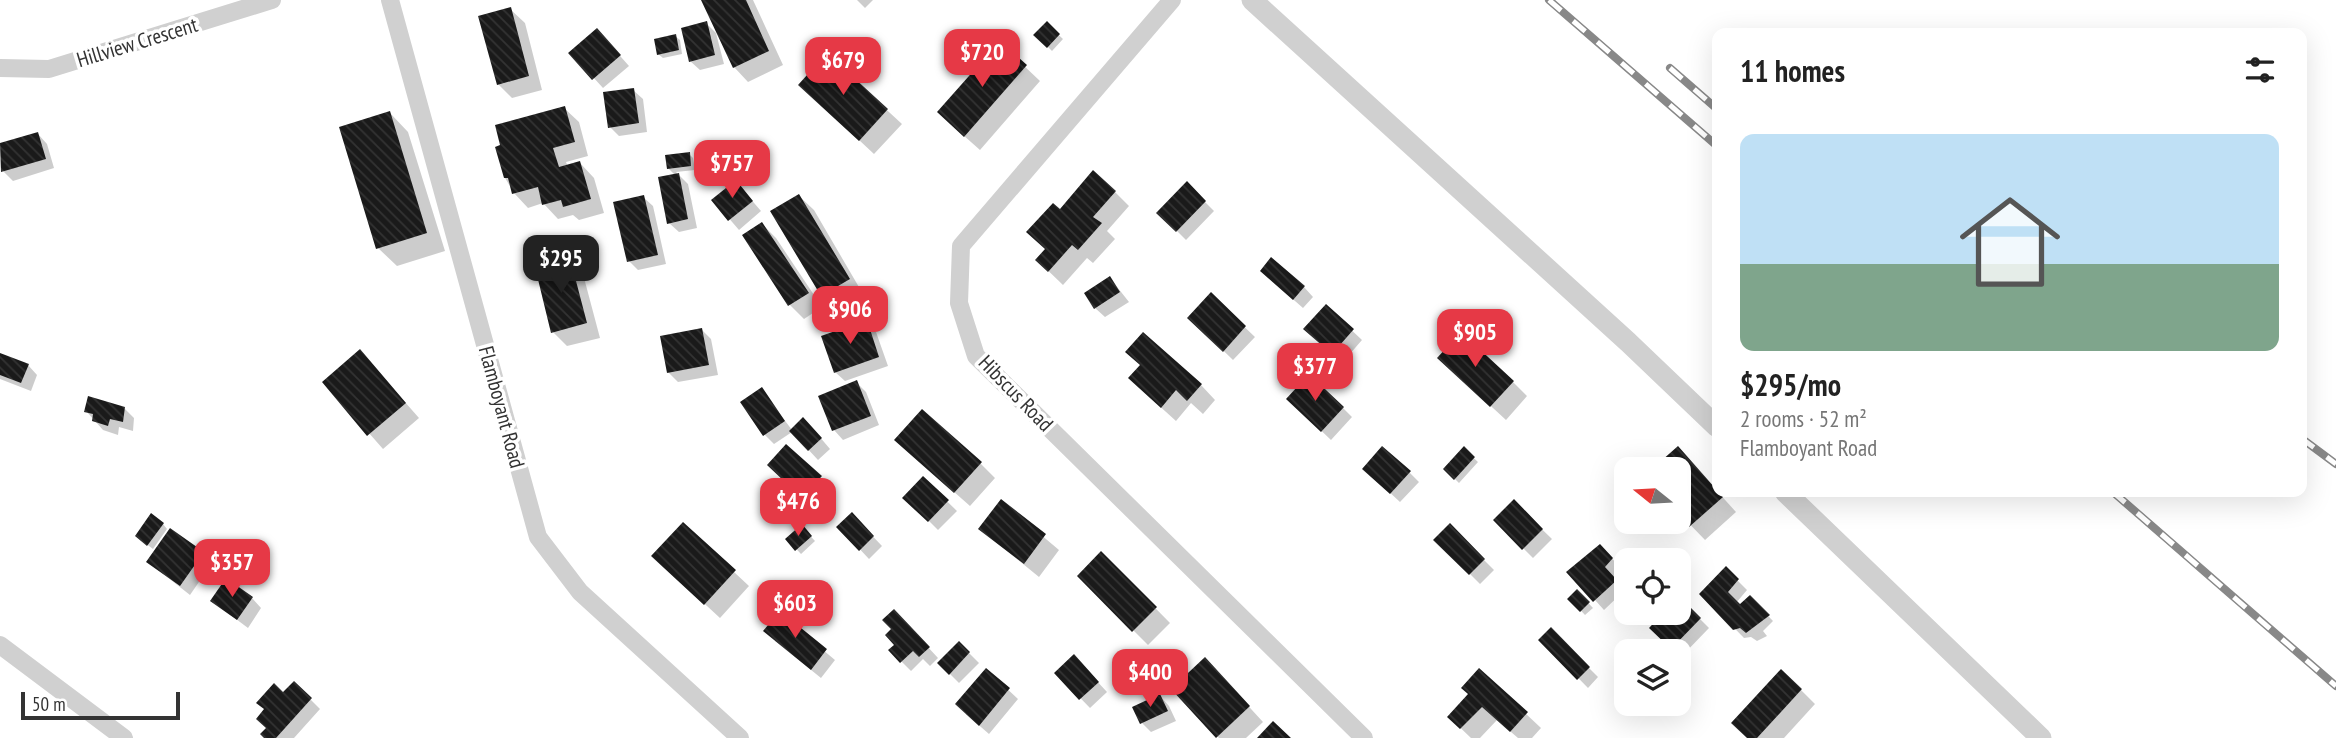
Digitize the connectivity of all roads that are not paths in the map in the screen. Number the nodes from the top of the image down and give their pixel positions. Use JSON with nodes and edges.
{"nodes":[{"id":1,"x":272,"y":0,"type":"edge"},
{"id":2,"x":390,"y":0,"type":"edge"},
{"id":3,"x":1172,"y":0,"type":"edge"},
{"id":4,"x":1252,"y":0,"type":"edge"},
{"id":5,"x":0,"y":68,"type":"edge"},
{"id":6,"x":1712,"y":422,"type":"edge"},
{"id":7,"x":1790,"y":497,"type":"edge"},
{"id":8,"x":0,"y":645,"type":"edge"},
{"id":9,"x":124,"y":738,"type":"edge"},
{"id":10,"x":740,"y":738,"type":"edge"},
{"id":11,"x":1364,"y":738,"type":"edge"},
{"id":12,"x":2042,"y":738,"type":"edge"}],
"edges":[{"from":1,"to":5,"type":"street","name":"Hillview Crescent"},
{"from":2,"to":10,"type":"street","name":"Flamboyant Road"},
{"from":3,"to":11,"type":"street","name":"Hibscus Road"},
{"from":4,"to":6,"type":"street"},
{"from":7,"to":12,"type":"street"},
{"from":8,"to":9,"type":"street"}]}
